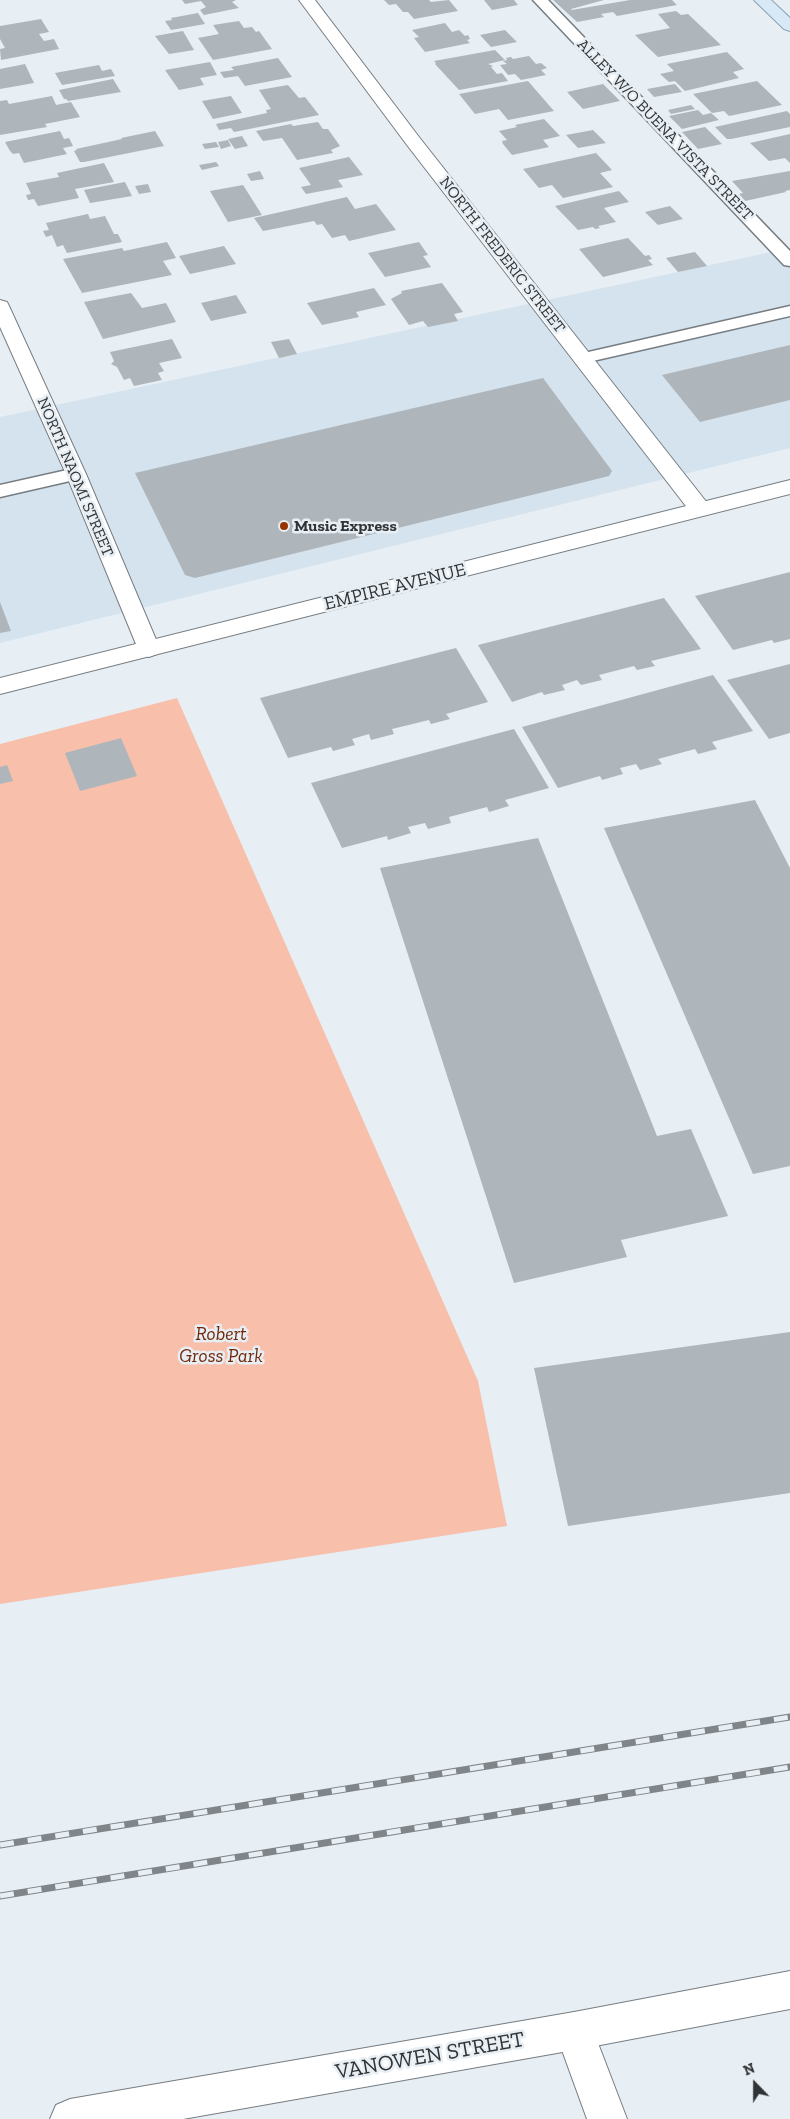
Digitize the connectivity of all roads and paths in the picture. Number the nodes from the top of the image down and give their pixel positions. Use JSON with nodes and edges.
{"nodes":[{"id":1,"x":307,"y":0,"type":"edge"},
{"id":2,"x":540,"y":0,"type":"edge"},
{"id":3,"x":762,"y":0,"type":"edge"},
{"id":4,"x":790,"y":26,"type":"edge"},
{"id":5,"x":790,"y":261,"type":"edge"},
{"id":6,"x":0,"y":306,"type":"edge"},
{"id":7,"x":790,"y":311,"type":"edge"},
{"id":8,"x":584,"y":358,"type":"junction"},
{"id":9,"x":76,"y":474,"type":"junction"},
{"id":10,"x":790,"y":487,"type":"edge"},
{"id":11,"x":0,"y":491,"type":"edge"},
{"id":12,"x":700,"y":509,"type":"junction"},
{"id":13,"x":149,"y":649,"type":"junction"},
{"id":14,"x":0,"y":686,"type":"edge"},
{"id":15,"x":790,"y":1990,"type":"edge"},
{"id":16,"x":574,"y":2031,"type":"junction"},
{"id":17,"x":70,"y":2119,"type":"edge"},
{"id":18,"x":607,"y":2119,"type":"edge"}],
"edges":[{"from":1,"to":8,"type":"street","name":"NORTH FREDERIC STREET"},
{"from":2,"to":5,"type":"lane","name":"ALLEY W/O BUENA VISTA STREET"},
{"from":3,"to":4,"type":"main road"},
{"from":6,"to":9,"type":"street","name":"NORTH NAOMI STREET"},
{"from":7,"to":8,"type":"lane"},
{"from":8,"to":12,"type":"street","name":"NORTH FREDERIC STREET"},
{"from":9,"to":11,"type":"lane"},
{"from":9,"to":13,"type":"street","name":"NORTH NAOMI STREET"},
{"from":10,"to":12,"type":"street","name":"EMPIRE AVENUE"},
{"from":12,"to":13,"type":"street","name":"EMPIRE AVENUE"},
{"from":13,"to":14,"type":"street","name":"EMPIRE AVENUE"},
{"from":15,"to":16,"type":"street","name":"VANOWEN STREET"},
{"from":16,"to":17,"type":"street","name":"VANOWEN STREET"},
{"from":16,"to":18,"type":"street"}]}
